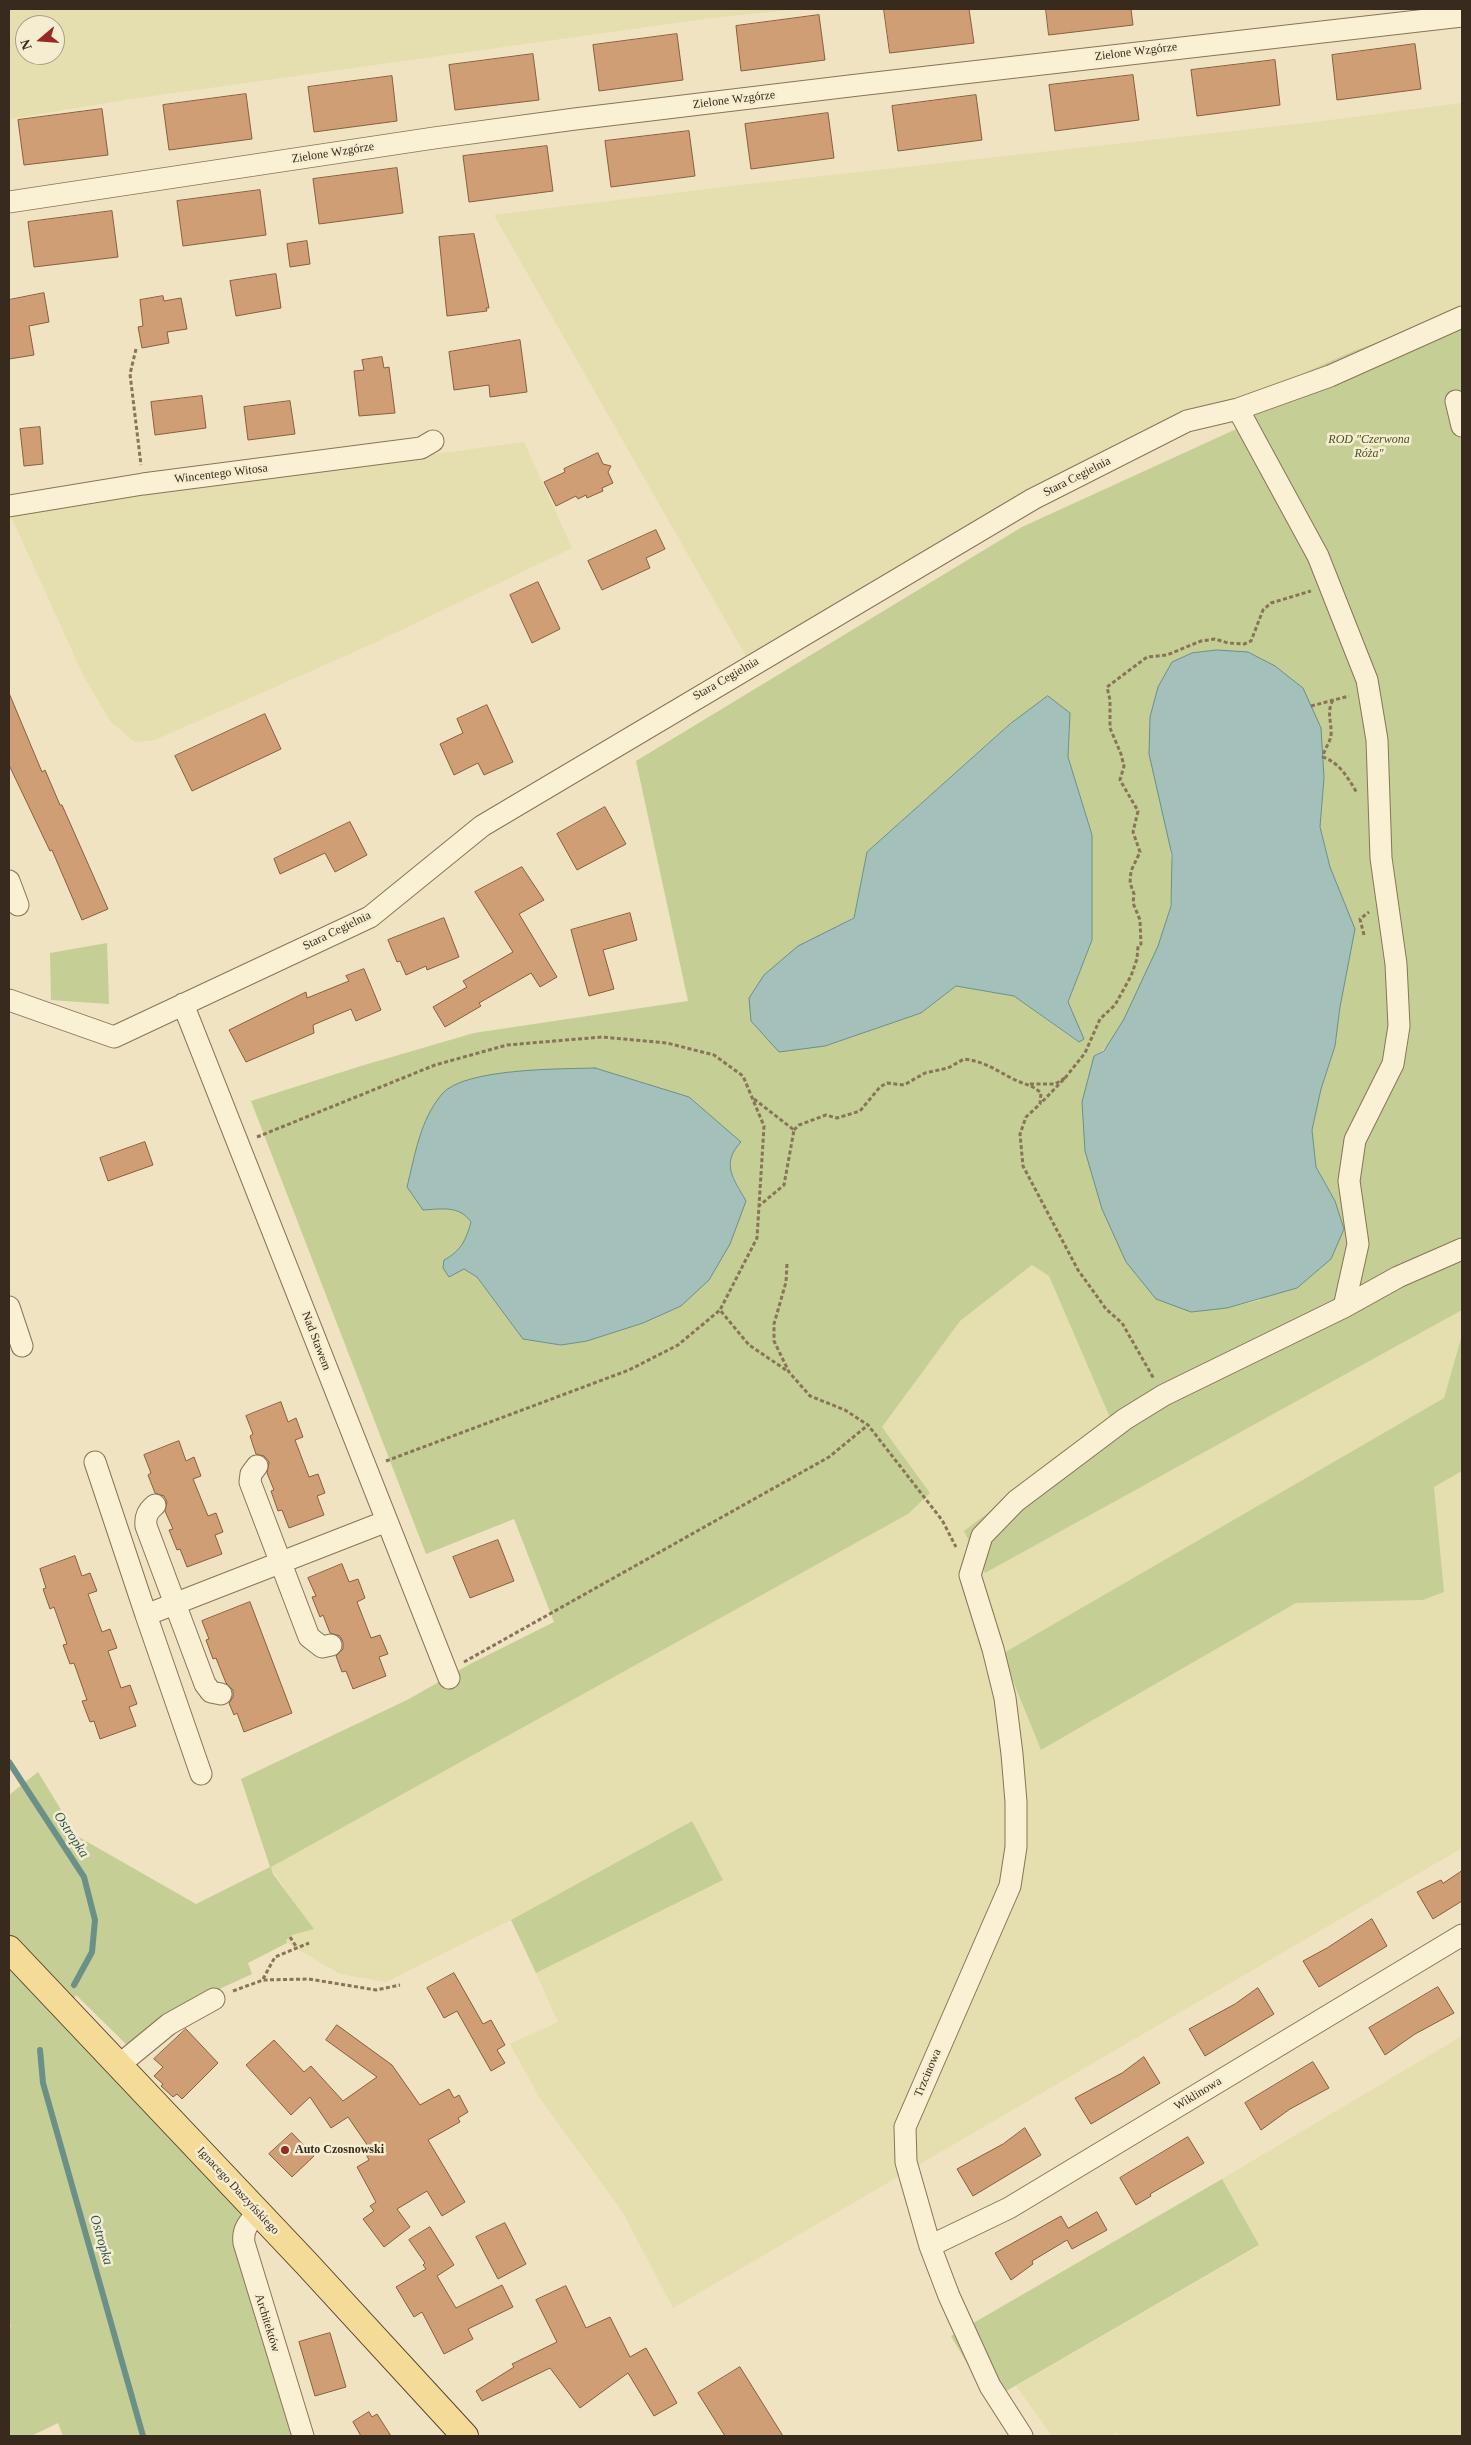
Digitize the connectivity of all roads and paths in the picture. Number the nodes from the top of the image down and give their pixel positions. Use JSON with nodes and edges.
{"nodes":[{"id":1,"x":1462,"y":16,"type":"edge"},
{"id":2,"x":9,"y":202,"type":"edge"},
{"id":3,"x":1462,"y":317,"type":"edge"},
{"id":4,"x":136,"y":350,"type":"dead end"},
{"id":5,"x":1456,"y":401,"type":"dead end"},
{"id":6,"x":1238,"y":409,"type":"junction"},
{"id":7,"x":1462,"y":426,"type":"edge"},
{"id":8,"x":432,"y":441,"type":"dead end"},
{"id":9,"x":143,"y":484,"type":"junction"},
{"id":10,"x":9,"y":506,"type":"edge"},
{"id":11,"x":1329,"y":586,"type":"junction"},
{"id":12,"x":1368,"y":691,"type":"junction"},
{"id":13,"x":1333,"y":700,"type":"junction"},
{"id":14,"x":1311,"y":706,"type":"dead end"},
{"id":15,"x":1379,"y":800,"type":"junction"},
{"id":16,"x":9,"y":881,"type":"edge"},
{"id":17,"x":18,"y":905,"type":"dead end"},
{"id":18,"x":1369,"y":912,"type":"dead end"},
{"id":19,"x":1361,"y":924,"type":"junction"},
{"id":20,"x":1366,"y":924,"type":"dead end"},
{"id":21,"x":1364,"y":935,"type":"dead end"},
{"id":22,"x":9,"y":1000,"type":"edge"},
{"id":23,"x":183,"y":1004,"type":"junction"},
{"id":24,"x":1065,"y":1078,"type":"junction"},
{"id":25,"x":1027,"y":1084,"type":"junction"},
{"id":26,"x":753,"y":1098,"type":"junction"},
{"id":27,"x":1040,"y":1104,"type":"junction"},
{"id":28,"x":794,"y":1130,"type":"junction"},
{"id":29,"x":239,"y":1144,"type":"junction"},
{"id":30,"x":759,"y":1205,"type":"junction"},
{"id":31,"x":1462,"y":1249,"type":"edge"},
{"id":32,"x":787,"y":1264,"type":"dead end"},
{"id":33,"x":9,"y":1307,"type":"edge"},
{"id":34,"x":1344,"y":1308,"type":"junction"},
{"id":35,"x":720,"y":1310,"type":"junction"},
{"id":36,"x":22,"y":1346,"type":"dead end"},
{"id":37,"x":789,"y":1372,"type":"junction"},
{"id":38,"x":1164,"y":1395,"type":"junction"},
{"id":39,"x":868,"y":1425,"type":"junction"},
{"id":40,"x":95,"y":1462,"type":"dead end"},
{"id":41,"x":257,"y":1466,"type":"dead end"},
{"id":42,"x":366,"y":1468,"type":"junction"},
{"id":43,"x":155,"y":1505,"type":"dead end"},
{"id":44,"x":387,"y":1522,"type":"junction"},
{"id":45,"x":281,"y":1563,"type":"junction"},
{"id":46,"x":970,"y":1575,"type":"junction"},
{"id":47,"x":174,"y":1605,"type":"junction"},
{"id":48,"x":146,"y":1615,"type":"junction"},
{"id":49,"x":331,"y":1645,"type":"dead end"},
{"id":50,"x":448,"y":1675,"type":"joint"},
{"id":51,"x":221,"y":1694,"type":"dead end"},
{"id":52,"x":201,"y":1774,"type":"dead end"},
{"id":53,"x":1462,"y":1935,"type":"edge"},
{"id":54,"x":290,"y":1937,"type":"dead end"},
{"id":55,"x":309,"y":1943,"type":"dead end"},
{"id":56,"x":297,"y":1948,"type":"junction"},
{"id":57,"x":9,"y":1949,"type":"edge"},
{"id":58,"x":263,"y":1980,"type":"junction"},
{"id":59,"x":400,"y":1985,"type":"dead end"},
{"id":60,"x":214,"y":1998,"type":"joint"},
{"id":61,"x":119,"y":2065,"type":"junction"},
{"id":62,"x":259,"y":2212,"type":"junction"},
{"id":63,"x":930,"y":2246,"type":"junction"},
{"id":64,"x":303,"y":2436,"type":"edge"},
{"id":65,"x":465,"y":2436,"type":"edge"},
{"id":66,"x":1022,"y":2436,"type":"edge"}],
"edges":[{"from":1,"to":2,"type":"street","name":"Zielone Wzgórze"},
{"from":3,"to":6,"type":"street","name":"Stara Cegielnia"},
{"from":4,"to":9,"type":"path"},
{"from":5,"to":7,"type":"street"},
{"from":6,"to":11,"type":"street"},
{"from":6,"to":23,"type":"street","name":"Stara Cegielnia"},
{"from":8,"to":9,"type":"street","name":"Wincentego Witosa"},
{"from":9,"to":10,"type":"street","name":"Wincentego Witosa"},
{"from":11,"to":12,"type":"street"},
{"from":11,"to":24,"type":"path"},
{"from":12,"to":13,"type":"path"},
{"from":12,"to":15,"type":"street"},
{"from":13,"to":14,"type":"path"},
{"from":13,"to":15,"type":"path"},
{"from":15,"to":34,"type":"street"},
{"from":16,"to":17,"type":"street"},
{"from":18,"to":19,"type":"path"},
{"from":19,"to":20,"type":"path"},
{"from":19,"to":21,"type":"path"},
{"from":22,"to":23,"type":"street","name":"Stara Cegielnia"},
{"from":23,"to":29,"type":"street","name":"Nad Stawem"},
{"from":24,"to":25,"type":"path"},
{"from":24,"to":27,"type":"path"},
{"from":25,"to":27,"type":"path"},
{"from":25,"to":28,"type":"path"},
{"from":26,"to":28,"type":"path"},
{"from":26,"to":29,"type":"path"},
{"from":26,"to":30,"type":"path"},
{"from":27,"to":38,"type":"path"},
{"from":28,"to":30,"type":"path"},
{"from":29,"to":42,"type":"street","name":"Nad Stawem"},
{"from":30,"to":35,"type":"path"},
{"from":31,"to":34,"type":"street"},
{"from":32,"to":37,"type":"path"},
{"from":33,"to":36,"type":"street"},
{"from":34,"to":38,"type":"street"},
{"from":35,"to":37,"type":"path"},
{"from":35,"to":42,"type":"path"},
{"from":37,"to":39,"type":"path"},
{"from":38,"to":46,"type":"street"},
{"from":39,"to":46,"type":"path"},
{"from":39,"to":50,"type":"path"},
{"from":40,"to":48,"type":"street"},
{"from":41,"to":45,"type":"street"},
{"from":42,"to":44,"type":"street","name":"Nad Stawem"},
{"from":43,"to":47,"type":"street"},
{"from":44,"to":45,"type":"street"},
{"from":44,"to":50,"type":"street","name":"Nad Stawem"},
{"from":45,"to":47,"type":"street"},
{"from":45,"to":49,"type":"street"},
{"from":46,"to":63,"type":"street","name":"Trzcinowa"},
{"from":47,"to":48,"type":"street"},
{"from":47,"to":51,"type":"street"},
{"from":48,"to":52,"type":"street"},
{"from":53,"to":63,"type":"street","name":"Wiklinowa"},
{"from":54,"to":56,"type":"path"},
{"from":55,"to":56,"type":"path"},
{"from":56,"to":58,"type":"path"},
{"from":57,"to":61,"type":"main road","name":"Ignacego Daszyńskiego"},
{"from":58,"to":59,"type":"path"},
{"from":58,"to":60,"type":"path"},
{"from":60,"to":61,"type":"street"},
{"from":61,"to":62,"type":"main road","name":"Ignacego Daszyńskiego"},
{"from":62,"to":64,"type":"street","name":"Architektów"},
{"from":62,"to":65,"type":"main road","name":"Ignacego Daszyńskiego"},
{"from":63,"to":66,"type":"street","name":"Trzcinowa"}]}
